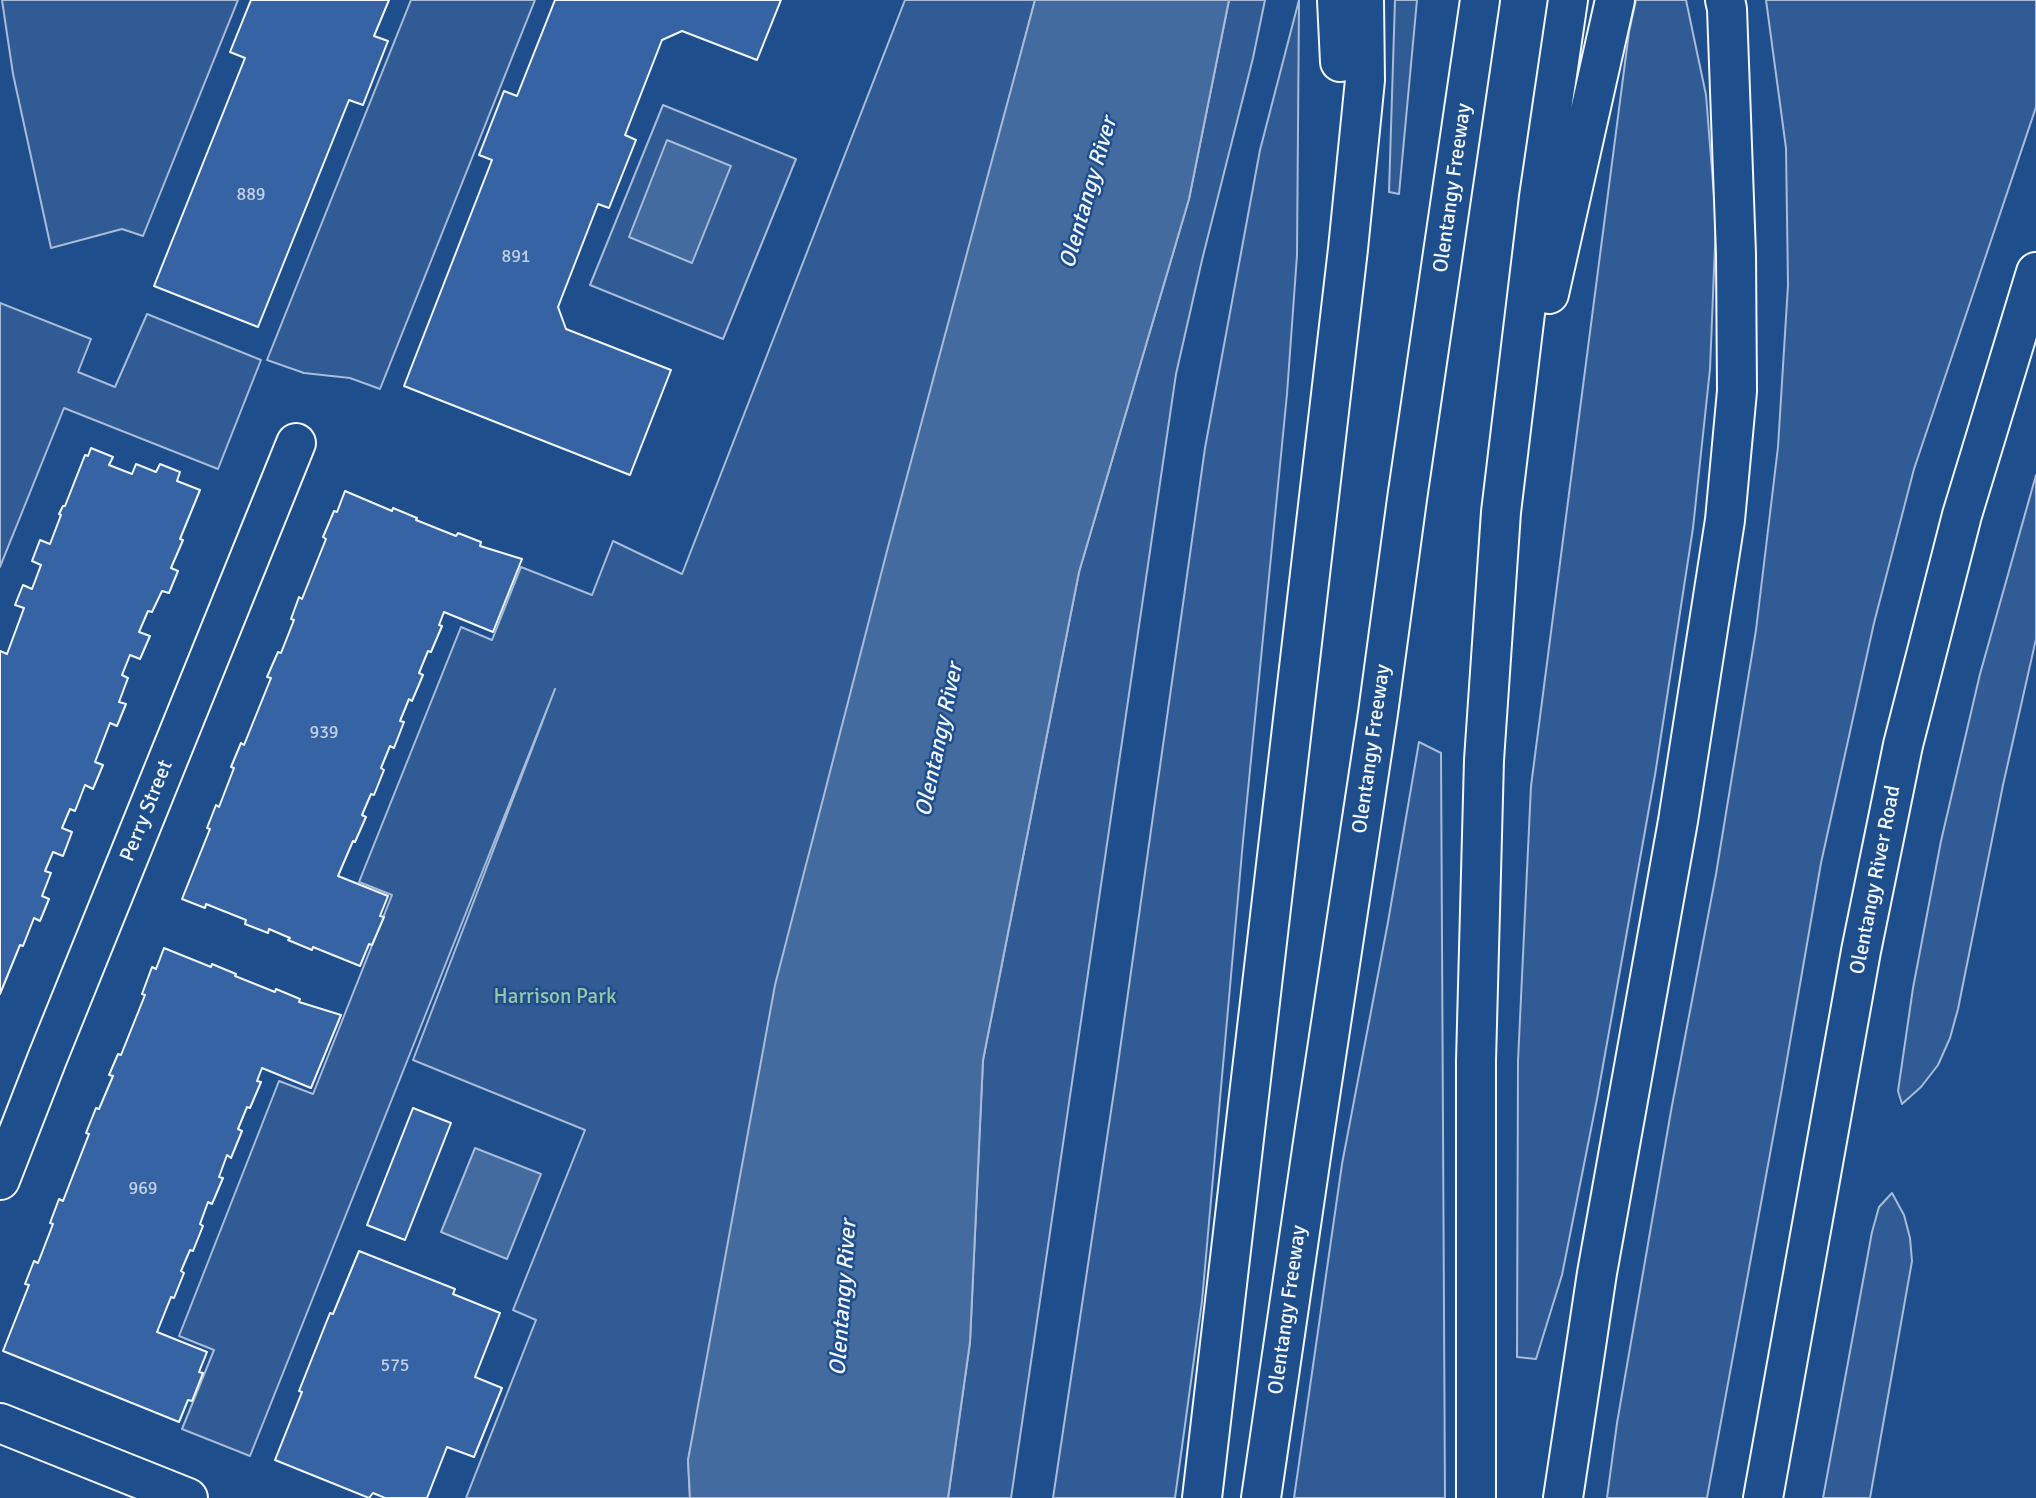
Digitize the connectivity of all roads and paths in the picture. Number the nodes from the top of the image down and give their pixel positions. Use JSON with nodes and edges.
{"nodes":[{"id":1,"x":1337,"y":0,"type":"edge"},
{"id":2,"x":1364,"y":0,"type":"edge"},
{"id":3,"x":1480,"y":0,"type":"edge"},
{"id":4,"x":1568,"y":0,"type":"edge"},
{"id":5,"x":1615,"y":0,"type":"edge"},
{"id":6,"x":1726,"y":5,"type":"edge"},
{"id":7,"x":1348,"y":249,"type":"junction"},
{"id":8,"x":2036,"y":272,"type":"edge"},
{"id":9,"x":296,"y":443,"type":"dead end"},
{"id":10,"x":1501,"y":512,"type":"junction"},
{"id":11,"x":0,"y":1180,"type":"edge"},
{"id":12,"x":0,"y":1423,"type":"edge"},
{"id":13,"x":188,"y":1498,"type":"edge"},
{"id":14,"x":1202,"y":1498,"type":"edge"},
{"id":15,"x":1261,"y":1498,"type":"edge"},
{"id":16,"x":1476,"y":1498,"type":"edge"},
{"id":17,"x":1563,"y":1498,"type":"edge"},
{"id":18,"x":1763,"y":1498,"type":"edge"}],
"edges":[{"from":1,"to":7,"type":"main road"},
{"from":2,"to":7,"type":"main road"},
{"from":3,"to":15,"type":"main road","name":"Olentangy Freeway"},
{"from":4,"to":10,"type":"main road"},
{"from":5,"to":10,"type":"main road"},
{"from":6,"to":17,"type":"main road"},
{"from":7,"to":14,"type":"main road"},
{"from":8,"to":18,"type":"main road","name":"Olentangy River Road"},
{"from":9,"to":11,"type":"main road","name":"Perry Street"},
{"from":10,"to":16,"type":"main road"},
{"from":12,"to":13,"type":"main road"}]}
